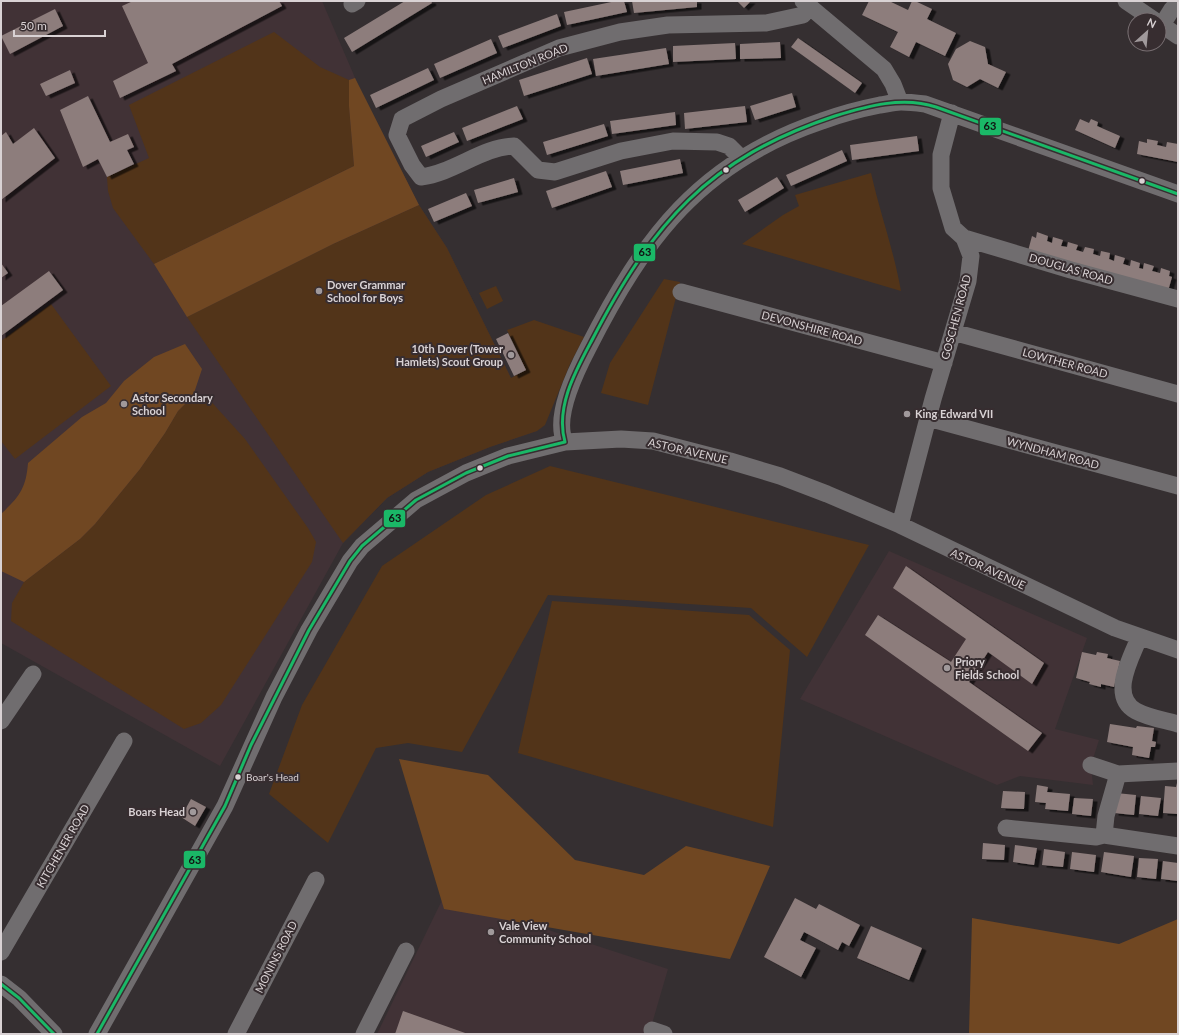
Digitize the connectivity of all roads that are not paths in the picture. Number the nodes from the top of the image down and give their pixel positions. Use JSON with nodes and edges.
{"nodes":[{"id":1,"x":1126,"y":1,"type":"edge"},
{"id":2,"x":806,"y":4,"type":"edge"},
{"id":3,"x":1172,"y":9,"type":"dead end"},
{"id":4,"x":1142,"y":12,"type":"edge"},
{"id":5,"x":1167,"y":14,"type":"edge"},
{"id":6,"x":1167,"y":29,"type":"edge"},
{"id":7,"x":1178,"y":36,"type":"edge"},
{"id":8,"x":900,"y":102,"type":"junction"},
{"id":9,"x":952,"y":112,"type":"junction"},
{"id":10,"x":741,"y":158,"type":"junction"},
{"id":11,"x":1178,"y":194,"type":"edge"},
{"id":12,"x":964,"y":238,"type":"junction"},
{"id":13,"x":681,"y":292,"type":"dead end"},
{"id":14,"x":1178,"y":299,"type":"edge"},
{"id":15,"x":953,"y":332,"type":"junction"},
{"id":16,"x":944,"y":363,"type":"junction"},
{"id":17,"x":1178,"y":394,"type":"edge"},
{"id":18,"x":928,"y":418,"type":"junction"},
{"id":19,"x":565,"y":442,"type":"junction"},
{"id":20,"x":1178,"y":486,"type":"edge"},
{"id":21,"x":900,"y":525,"type":"junction"},
{"id":22,"x":1139,"y":638,"type":"junction"},
{"id":23,"x":1178,"y":650,"type":"edge"},
{"id":24,"x":33,"y":674,"type":"dead end"},
{"id":25,"x":1,"y":721,"type":"edge"},
{"id":26,"x":1178,"y":724,"type":"edge"},
{"id":27,"x":124,"y":741,"type":"dead end"},
{"id":28,"x":1091,"y":765,"type":"dead end"},
{"id":29,"x":1178,"y":771,"type":"edge"},
{"id":30,"x":1118,"y":774,"type":"junction"},
{"id":31,"x":1006,"y":828,"type":"dead end"},
{"id":32,"x":1104,"y":834,"type":"junction"},
{"id":33,"x":1178,"y":846,"type":"edge"},
{"id":34,"x":316,"y":880,"type":"dead end"},
{"id":35,"x":406,"y":951,"type":"dead end"},
{"id":36,"x":1,"y":952,"type":"edge"},
{"id":37,"x":1,"y":984,"type":"edge"},
{"id":38,"x":54,"y":1034,"type":"edge"},
{"id":39,"x":97,"y":1034,"type":"edge"},
{"id":40,"x":236,"y":1034,"type":"edge"},
{"id":41,"x":364,"y":1034,"type":"edge"}],
"edges":[{"from":1,"to":4,"type":"street"},
{"from":2,"to":8,"type":"street"},
{"from":2,"to":10,"type":"street","name":"HAMILTON ROAD"},
{"from":3,"to":5,"type":"street"},
{"from":6,"to":7,"type":"street"},
{"from":8,"to":9,"type":"street"},
{"from":8,"to":10,"type":"street"},
{"from":9,"to":11,"type":"street"},
{"from":9,"to":12,"type":"street","name":"GOSCHEN ROAD"},
{"from":10,"to":19,"type":"street"},
{"from":12,"to":14,"type":"street","name":"DOUGLAS ROAD"},
{"from":12,"to":15,"type":"street","name":"GOSCHEN ROAD"},
{"from":13,"to":16,"type":"street","name":"DEVONSHIRE ROAD"},
{"from":15,"to":16,"type":"street","name":"GOSCHEN ROAD"},
{"from":15,"to":17,"type":"street","name":"LOWTHER ROAD"},
{"from":16,"to":18,"type":"street","name":"GOSCHEN ROAD"},
{"from":18,"to":20,"type":"street","name":"WYNDHAM ROAD"},
{"from":18,"to":21,"type":"street","name":"GOSCHEN ROAD"},
{"from":19,"to":21,"type":"street","name":"ASTOR AVENUE"},
{"from":19,"to":39,"type":"street","name":"ASTOR AVENUE"},
{"from":21,"to":22,"type":"street","name":"ASTOR AVENUE"},
{"from":22,"to":23,"type":"street","name":"ASTOR AVENUE"},
{"from":22,"to":26,"type":"street"},
{"from":24,"to":25,"type":"street"},
{"from":27,"to":36,"type":"street","name":"KITCHENER ROAD"},
{"from":28,"to":30,"type":"street"},
{"from":29,"to":30,"type":"street"},
{"from":30,"to":32,"type":"street"},
{"from":31,"to":32,"type":"street"},
{"from":32,"to":33,"type":"street"},
{"from":34,"to":40,"type":"street","name":"MONINS ROAD"},
{"from":35,"to":41,"type":"street"},
{"from":37,"to":38,"type":"street"}]}
